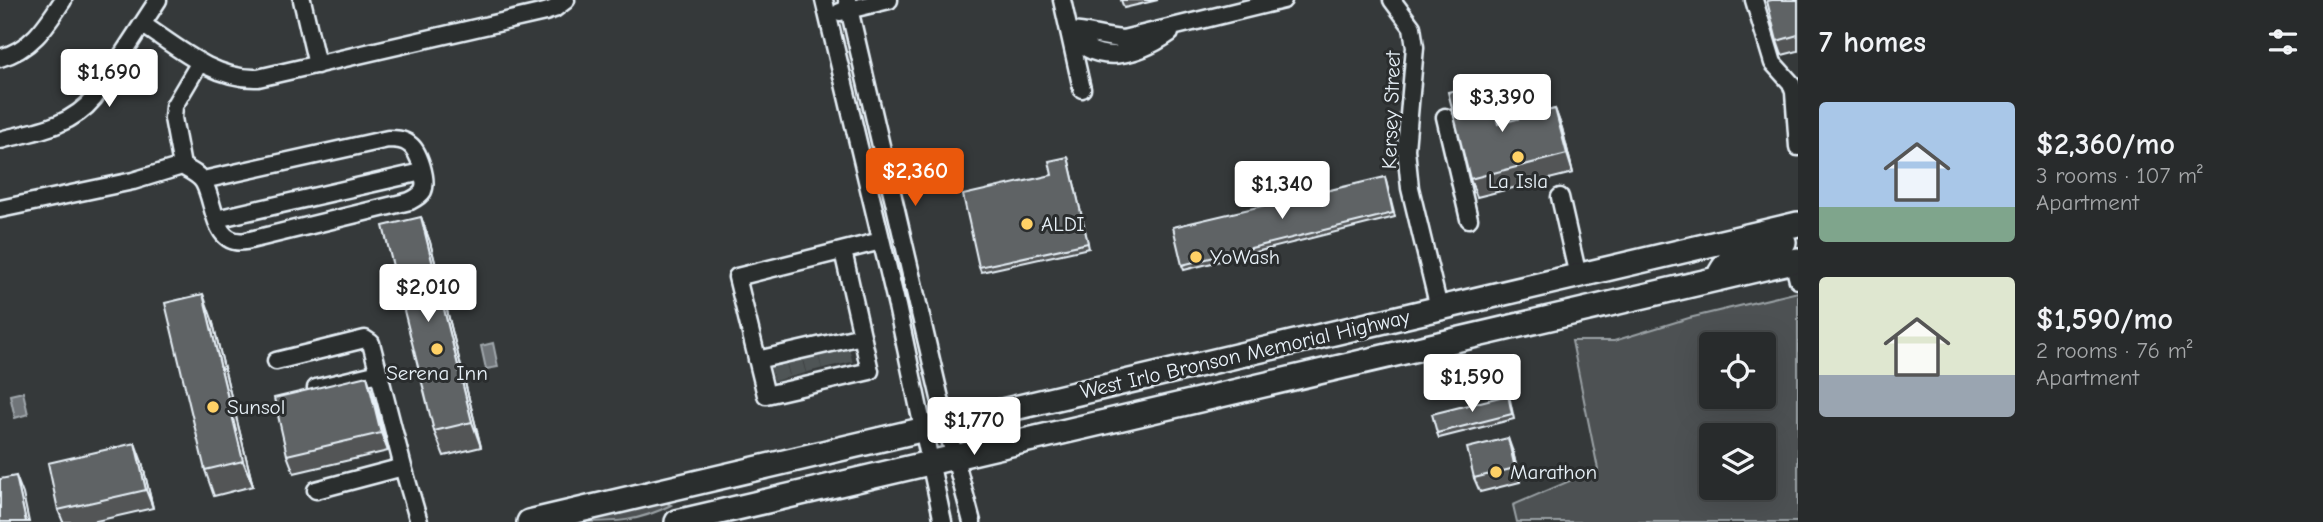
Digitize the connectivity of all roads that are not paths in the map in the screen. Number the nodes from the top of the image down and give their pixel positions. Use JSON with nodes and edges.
{"nodes":[{"id":1,"x":63,"y":0,"type":"edge"},
{"id":2,"x":158,"y":0,"type":"edge"},
{"id":3,"x":303,"y":0,"type":"edge"},
{"id":4,"x":566,"y":0,"type":"edge"},
{"id":5,"x":889,"y":0,"type":"edge"},
{"id":6,"x":1062,"y":0,"type":"edge"},
{"id":7,"x":1283,"y":0,"type":"edge"},
{"id":8,"x":1392,"y":0,"type":"edge"},
{"id":9,"x":1754,"y":0,"type":"edge"},
{"id":10,"x":848,"y":5,"type":"edge"},
{"id":11,"x":826,"y":7,"type":"edge"},
{"id":12,"x":142,"y":24,"type":"junction"},
{"id":13,"x":1070,"y":31,"type":"junction"},
{"id":14,"x":0,"y":58,"type":"edge"},
{"id":15,"x":200,"y":62,"type":"junction"},
{"id":16,"x":317,"y":65,"type":"junction"},
{"id":17,"x":1795,"y":82,"type":"edge"},
{"id":18,"x":1082,"y":89,"type":"dead end"},
{"id":19,"x":1445,"y":117,"type":"dead end"},
{"id":20,"x":0,"y":140,"type":"edge"},
{"id":21,"x":1798,"y":147,"type":"edge"},
{"id":22,"x":182,"y":166,"type":"junction"},
{"id":23,"x":422,"y":172,"type":"junction"},
{"id":24,"x":204,"y":180,"type":"junction"},
{"id":25,"x":891,"y":187,"type":"junction"},
{"id":26,"x":869,"y":191,"type":"junction"},
{"id":27,"x":1560,"y":197,"type":"dead end"},
{"id":28,"x":0,"y":209,"type":"edge"},
{"id":29,"x":216,"y":219,"type":"junction"},
{"id":30,"x":1469,"y":219,"type":"dead end"},
{"id":31,"x":1798,"y":224,"type":"edge"},
{"id":32,"x":1798,"y":231,"type":"edge"},
{"id":33,"x":881,"y":242,"type":"junction"},
{"id":34,"x":843,"y":251,"type":"junction"},
{"id":35,"x":1797,"y":262,"type":"edge"},
{"id":36,"x":1578,"y":276,"type":"junction"},
{"id":37,"x":1718,"y":279,"type":"junction"},
{"id":38,"x":918,"y":302,"type":"junction"},
{"id":39,"x":897,"y":306,"type":"junction"},
{"id":40,"x":1439,"y":308,"type":"junction"},
{"id":41,"x":862,"y":336,"type":"junction"},
{"id":42,"x":1385,"y":356,"type":"junction"},
{"id":43,"x":757,"y":360,"type":"junction"},
{"id":44,"x":276,"y":361,"type":"dead end"},
{"id":45,"x":812,"y":365,"type":"junction"},
{"id":46,"x":379,"y":373,"type":"junction"},
{"id":47,"x":299,"y":393,"type":"edge"},
{"id":48,"x":935,"y":427,"type":"junction"},
{"id":49,"x":954,"y":457,"type":"junction"},
{"id":50,"x":932,"y":462,"type":"junction"},
{"id":51,"x":404,"y":467,"type":"junction"},
{"id":52,"x":316,"y":490,"type":"dead end"},
{"id":53,"x":419,"y":522,"type":"edge"},
{"id":54,"x":529,"y":522,"type":"edge"},
{"id":55,"x":677,"y":522,"type":"edge"},
{"id":56,"x":943,"y":522,"type":"edge"},
{"id":57,"x":972,"y":522,"type":"edge"}],
"edges":[{"from":1,"to":14,"type":"street"},
{"from":2,"to":12,"type":"street"},
{"from":3,"to":16,"type":"street"},
{"from":4,"to":16,"type":"street"},
{"from":5,"to":10,"type":"street"},
{"from":6,"to":13,"type":"street"},
{"from":7,"to":13,"type":"street"},
{"from":8,"to":40,"type":"street","name":"Kersey Street"},
{"from":9,"to":17,"type":"street"},
{"from":10,"to":11,"type":"street"},
{"from":10,"to":25,"type":"street"},
{"from":11,"to":26,"type":"street"},
{"from":12,"to":15,"type":"street"},
{"from":12,"to":20,"type":"street"},
{"from":13,"to":18,"type":"street"},
{"from":15,"to":16,"type":"street"},
{"from":15,"to":22,"type":"street"},
{"from":17,"to":21,"type":"street"},
{"from":19,"to":30,"type":"street"},
{"from":22,"to":24,"type":"street"},
{"from":22,"to":28,"type":"street"},
{"from":23,"to":24,"type":"street"},
{"from":23,"to":29,"type":"street"},
{"from":23,"to":29,"type":"street"},
{"from":24,"to":29,"type":"street"},
{"from":25,"to":26,"type":"street"},
{"from":25,"to":38,"type":"street"},
{"from":26,"to":33,"type":"street"},
{"from":27,"to":36,"type":"street"},
{"from":31,"to":36,"type":"highway","name":"West Irlo Bronson Memorial Highway"},
{"from":32,"to":37,"type":"highway"},
{"from":33,"to":34,"type":"street"},
{"from":33,"to":39,"type":"street"},
{"from":34,"to":41,"type":"street"},
{"from":34,"to":43,"type":"street"},
{"from":35,"to":37,"type":"highway","name":"West Irlo Bronson Memorial Highway"},
{"from":36,"to":40,"type":"highway","name":"West Irlo Bronson Memorial Highway"},
{"from":37,"to":42,"type":"highway","name":"West Irlo Bronson Memorial Highway"},
{"from":38,"to":39,"type":"street"},
{"from":38,"to":48,"type":"street"},
{"from":39,"to":48,"type":"street"},
{"from":40,"to":42,"type":"highway"},
{"from":40,"to":48,"type":"highway","name":"West Irlo Bronson Memorial Highway"},
{"from":41,"to":45,"type":"street"},
{"from":41,"to":45,"type":"street"},
{"from":42,"to":49,"type":"highway","name":"West Irlo Bronson Memorial Highway"},
{"from":43,"to":45,"type":"street"},
{"from":43,"to":45,"type":"street"},
{"from":44,"to":46,"type":"street"},
{"from":46,"to":47,"type":"street"},
{"from":46,"to":51,"type":"street"},
{"from":48,"to":49,"type":"street"},
{"from":48,"to":50,"type":"street"},
{"from":48,"to":54,"type":"highway","name":"West Irlo Bronson Memorial Highway"},
{"from":49,"to":50,"type":"highway","name":"West Irlo Bronson Memorial Highway"},
{"from":49,"to":57,"type":"street"},
{"from":50,"to":55,"type":"highway","name":"West Irlo Bronson Memorial Highway"},
{"from":50,"to":56,"type":"street"},
{"from":51,"to":52,"type":"street"},
{"from":51,"to":53,"type":"street"}]}
